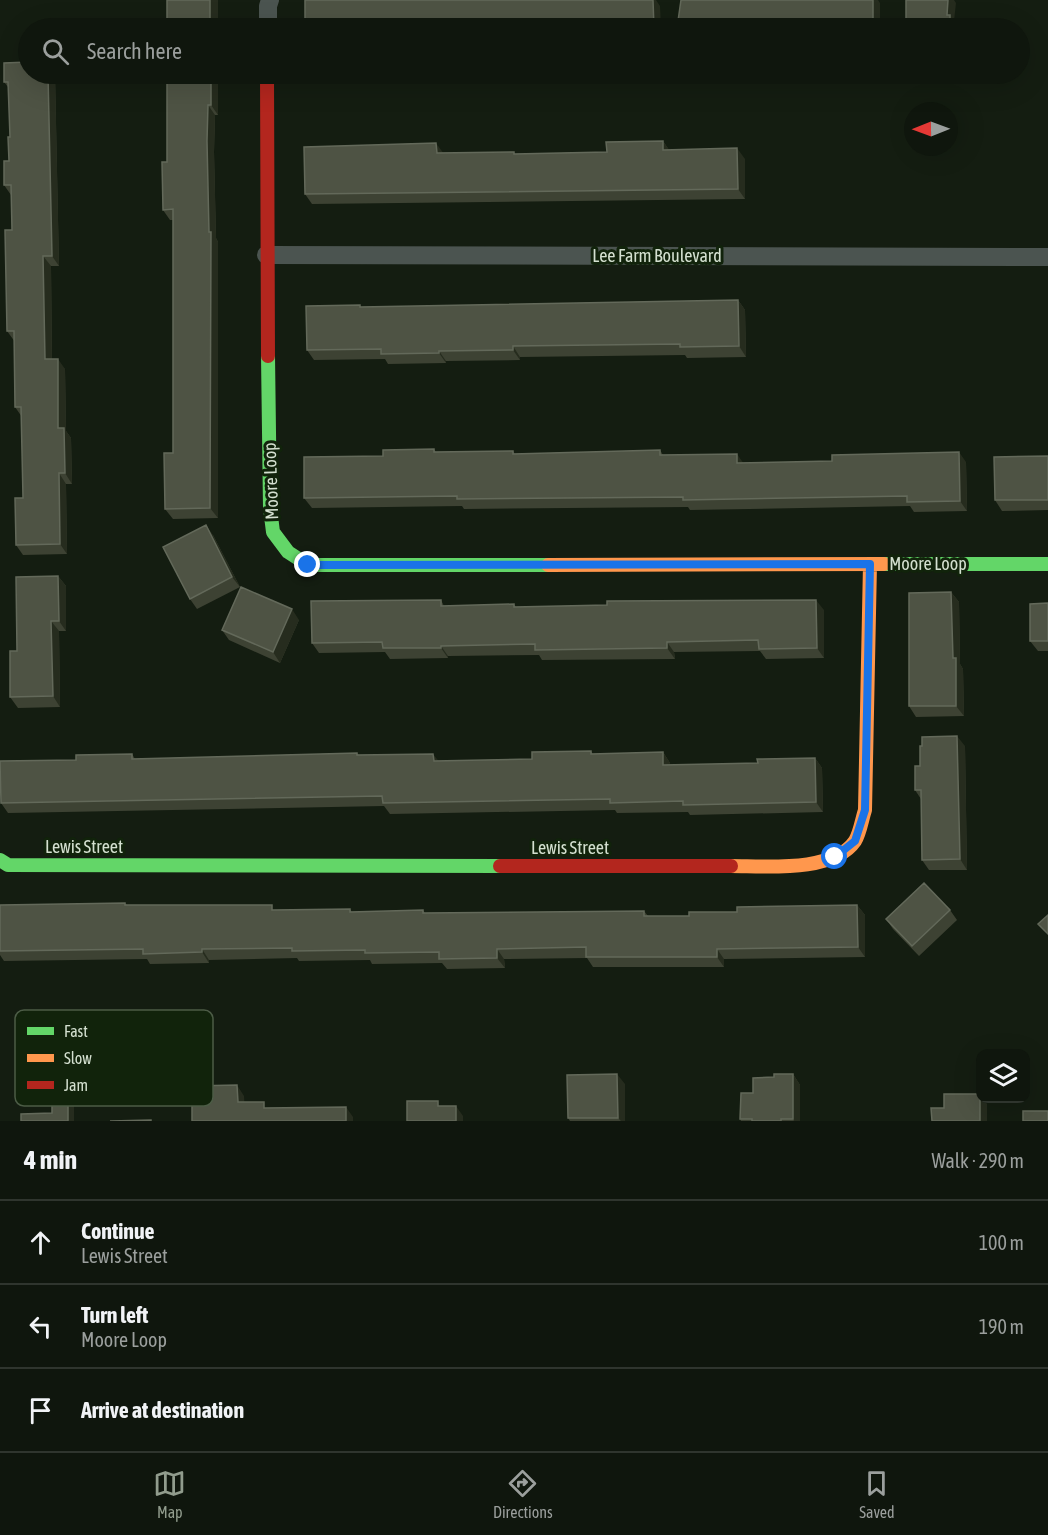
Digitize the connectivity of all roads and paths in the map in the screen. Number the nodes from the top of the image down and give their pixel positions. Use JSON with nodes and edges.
{"nodes":[{"id":1,"x":270,"y":0,"type":"edge"},
{"id":2,"x":268,"y":18,"type":"edge"},
{"id":3,"x":267,"y":84,"type":"edge"},
{"id":4,"x":266,"y":255,"type":"junction"},
{"id":5,"x":1048,"y":257,"type":"edge"},
{"id":6,"x":870,"y":564,"type":"junction"},
{"id":7,"x":1048,"y":564,"type":"edge"},
{"id":8,"x":0,"y":860,"type":"edge"}],
"edges":[{"from":1,"to":2,"type":"street"},
{"from":3,"to":4,"type":"street","name":"Moore Loop"},
{"from":4,"to":5,"type":"street","name":"Lee Farm Boulevard"},
{"from":4,"to":6,"type":"street","name":"Moore Loop"},
{"from":6,"to":7,"type":"street","name":"Moore Loop"},
{"from":6,"to":8,"type":"street","name":"Lewis Street"}]}
